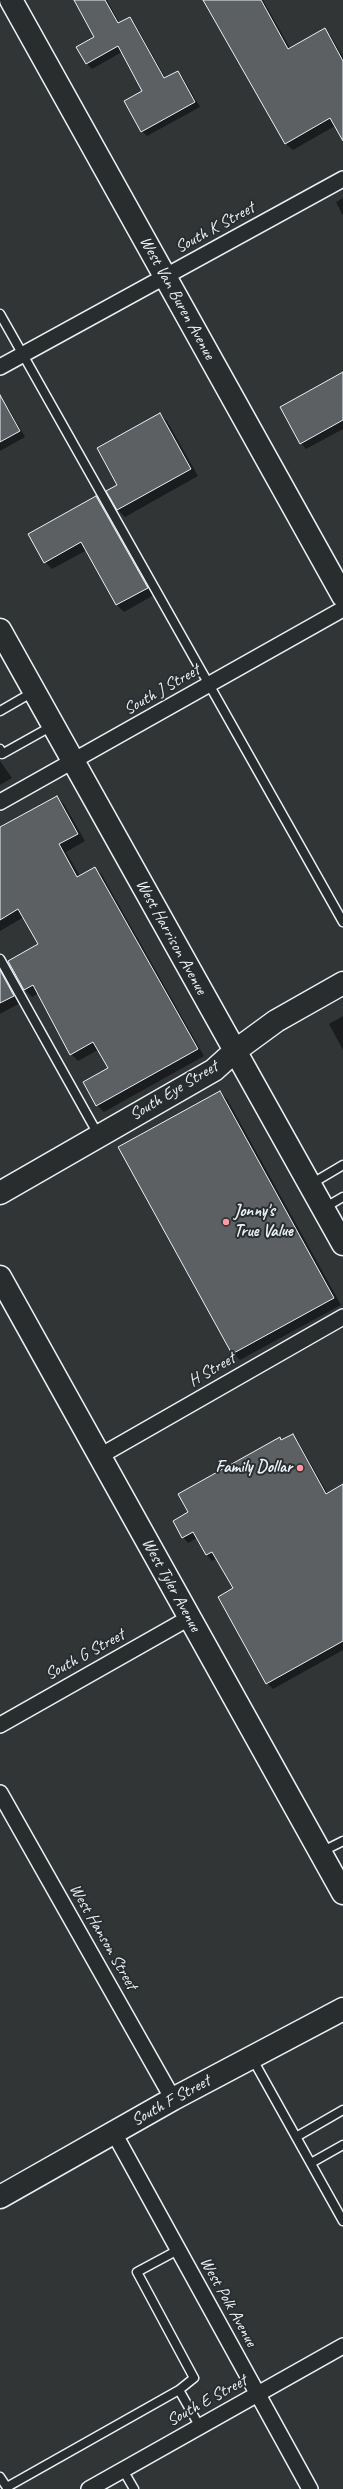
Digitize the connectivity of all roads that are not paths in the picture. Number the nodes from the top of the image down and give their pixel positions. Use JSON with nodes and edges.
{"nodes":[{"id":1,"x":11,"y":0,"type":"edge"},
{"id":2,"x":343,"y":179,"type":"edge"},
{"id":3,"x":165,"y":277,"type":"junction"},
{"id":4,"x":0,"y":314,"type":"edge"},
{"id":5,"x":23,"y":354,"type":"junction"},
{"id":6,"x":0,"y":367,"type":"edge"},
{"id":7,"x":343,"y":596,"type":"edge"},
{"id":8,"x":343,"y":609,"type":"edge"},
{"id":9,"x":3,"y":643,"type":"edge"},
{"id":10,"x":210,"y":685,"type":"junction"},
{"id":11,"x":34,"y":692,"type":"junction"},
{"id":12,"x":0,"y":711,"type":"edge"},
{"id":13,"x":53,"y":726,"type":"junction"},
{"id":14,"x":0,"y":749,"type":"edge"},
{"id":15,"x":73,"y":762,"type":"junction"},
{"id":16,"x":0,"y":802,"type":"edge"},
{"id":17,"x":343,"y":922,"type":"edge"},
{"id":18,"x":0,"y":959,"type":"edge"},
{"id":19,"x":343,"y":984,"type":"edge"},
{"id":20,"x":235,"y":1051,"type":"junction"},
{"id":21,"x":99,"y":1136,"type":"junction"},
{"id":22,"x":343,"y":1165,"type":"edge"},
{"id":23,"x":310,"y":1184,"type":"junction"},
{"id":24,"x":0,"y":1193,"type":"edge"},
{"id":25,"x":343,"y":1197,"type":"edge"},
{"id":26,"x":324,"y":1209,"type":"junction"},
{"id":27,"x":343,"y":1244,"type":"edge"},
{"id":28,"x":0,"y":1277,"type":"edge"},
{"id":29,"x":343,"y":1316,"type":"edge"},
{"id":30,"x":100,"y":1456,"type":"junction"},
{"id":31,"x":189,"y":1618,"type":"junction"},
{"id":32,"x":0,"y":1725,"type":"edge"},
{"id":33,"x":0,"y":1793,"type":"edge"},
{"id":34,"x":343,"y":1841,"type":"edge"},
{"id":35,"x":321,"y":1853,"type":"junction"},
{"id":36,"x":343,"y":1893,"type":"edge"},
{"id":37,"x":343,"y":2009,"type":"edge"},
{"id":38,"x":252,"y":2057,"type":"junction"},
{"id":39,"x":173,"y":2099,"type":"junction"},
{"id":40,"x":343,"y":2110,"type":"edge"},
{"id":41,"x":114,"y":2133,"type":"junction"},
{"id":42,"x":296,"y":2137,"type":"junction"},
{"id":43,"x":343,"y":2145,"type":"edge"},
{"id":44,"x":311,"y":2163,"type":"junction"},
{"id":45,"x":0,"y":2197,"type":"edge"},
{"id":46,"x":343,"y":2221,"type":"edge"},
{"id":47,"x":178,"y":2250,"type":"junction"},
{"id":48,"x":343,"y":2346,"type":"edge"},
{"id":49,"x":179,"y":2390,"type":"junction"},
{"id":50,"x":257,"y":2395,"type":"junction"},
{"id":51,"x":200,"y":2427,"type":"junction"},
{"id":52,"x":123,"y":2470,"type":"junction"},
{"id":53,"x":0,"y":2476,"type":"edge"},
{"id":54,"x":7,"y":2488,"type":"edge"},
{"id":55,"x":89,"y":2489,"type":"edge"},
{"id":56,"x":134,"y":2489,"type":"edge"},
{"id":57,"x":310,"y":2489,"type":"edge"}],
"edges":[{"from":1,"to":3,"type":"street","name":"West Van Buren Avenue"},
{"from":2,"to":3,"type":"street","name":"South K Street"},
{"from":3,"to":5,"type":"street","name":"South K Street"},
{"from":3,"to":7,"type":"street","name":"West Van Buren Avenue"},
{"from":4,"to":5,"type":"lane"},
{"from":5,"to":6,"type":"street","name":"South K Street"},
{"from":5,"to":10,"type":"lane"},
{"from":8,"to":10,"type":"street","name":"South J Street"},
{"from":9,"to":11,"type":"street","name":"West Harrison Avenue"},
{"from":10,"to":15,"type":"street","name":"South J Street"},
{"from":10,"to":17,"type":"lane"},
{"from":11,"to":12,"type":"lane"},
{"from":11,"to":13,"type":"street","name":"West Harrison Avenue"},
{"from":13,"to":14,"type":"lane"},
{"from":13,"to":15,"type":"street","name":"West Harrison Avenue"},
{"from":15,"to":16,"type":"street","name":"South J Street"},
{"from":15,"to":20,"type":"street","name":"West Harrison Avenue"},
{"from":18,"to":21,"type":"lane"},
{"from":19,"to":20,"type":"street","name":"South Eye Street"},
{"from":20,"to":21,"type":"street","name":"South Eye Street"},
{"from":20,"to":23,"type":"street","name":"West Harrison Avenue"},
{"from":21,"to":24,"type":"street","name":"South Eye Street"},
{"from":22,"to":23,"type":"lane"},
{"from":23,"to":26,"type":"street","name":"West Harrison Avenue"},
{"from":25,"to":26,"type":"lane"},
{"from":26,"to":27,"type":"street","name":"West Harrison Avenue"},
{"from":28,"to":30,"type":"street","name":"West Tyler Avenue"},
{"from":29,"to":30,"type":"street","name":"H Street"},
{"from":30,"to":31,"type":"street","name":"West Tyler Avenue"},
{"from":31,"to":32,"type":"street","name":"South G Street"},
{"from":31,"to":35,"type":"street","name":"West Tyler Avenue"},
{"from":33,"to":39,"type":"street","name":"West Hanson Street"},
{"from":34,"to":35,"type":"lane"},
{"from":35,"to":36,"type":"street","name":"West Tyler Avenue"},
{"from":37,"to":38,"type":"street","name":"South F Street"},
{"from":38,"to":39,"type":"street","name":"South F Street"},
{"from":38,"to":42,"type":"lane"},
{"from":39,"to":41,"type":"street","name":"South F Street"},
{"from":40,"to":42,"type":"lane"},
{"from":41,"to":45,"type":"street","name":"South F Street"},
{"from":41,"to":47,"type":"street","name":"West Polk Avenue"},
{"from":42,"to":44,"type":"lane"},
{"from":43,"to":44,"type":"lane"},
{"from":44,"to":46,"type":"lane"},
{"from":47,"to":49,"type":"lane"},
{"from":47,"to":50,"type":"street","name":"West Polk Avenue"},
{"from":48,"to":50,"type":"street","name":"South E Street"},
{"from":49,"to":51,"type":"lane"},
{"from":49,"to":54,"type":"lane"},
{"from":50,"to":51,"type":"street","name":"South E Street"},
{"from":50,"to":57,"type":"street","name":"West Polk Avenue"},
{"from":51,"to":52,"type":"street","name":"South E Street"},
{"from":52,"to":55,"type":"street","name":"South E Street"},
{"from":52,"to":56,"type":"lane"},
{"from":53,"to":54,"type":"lane"}]}
